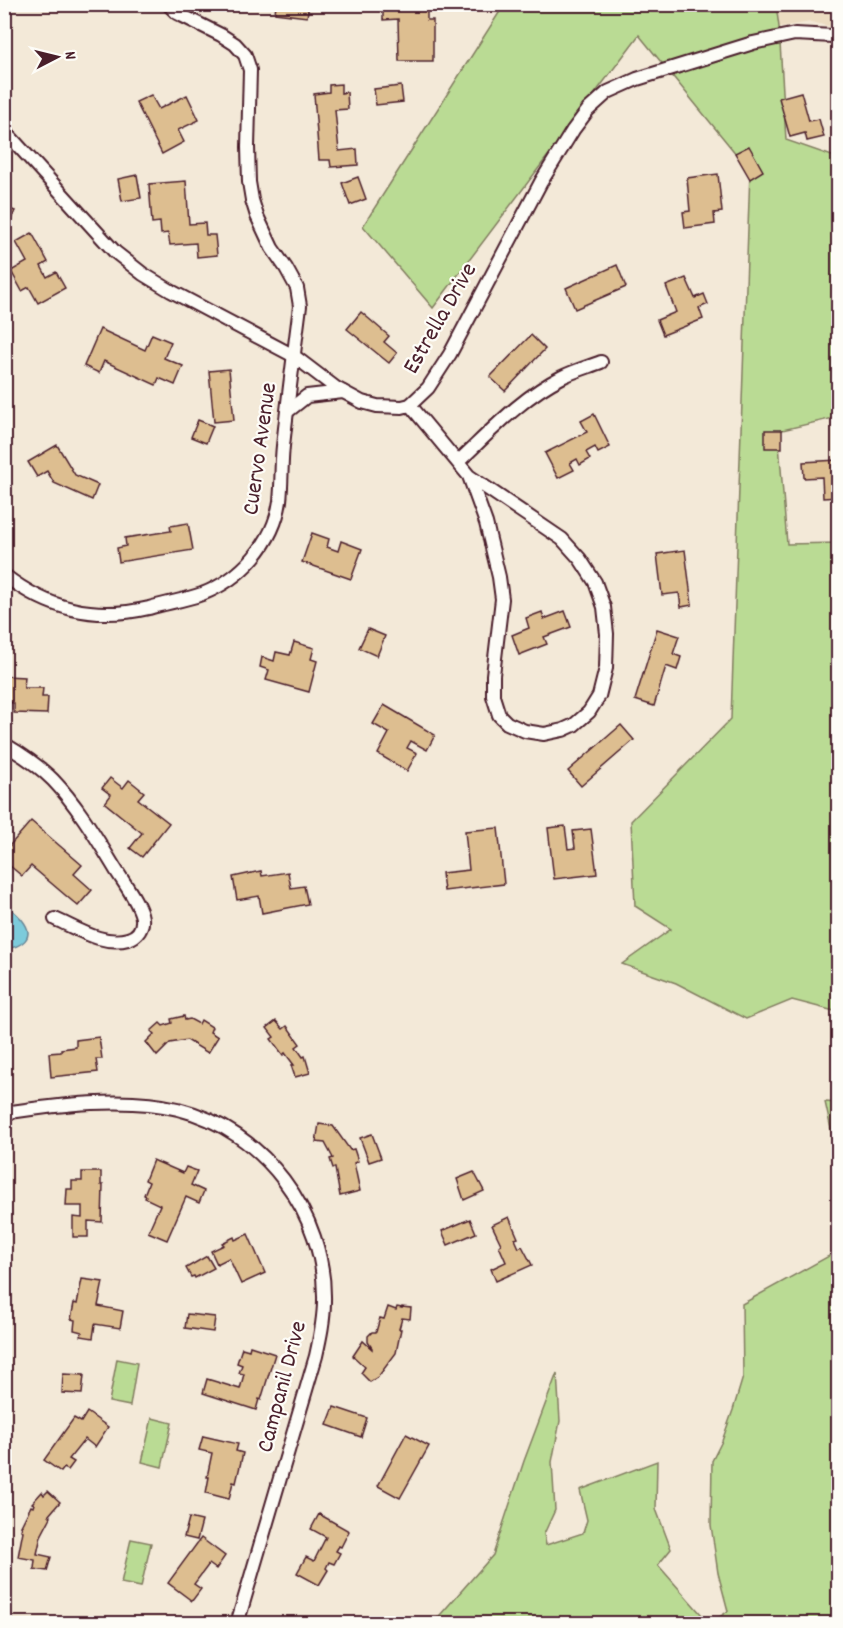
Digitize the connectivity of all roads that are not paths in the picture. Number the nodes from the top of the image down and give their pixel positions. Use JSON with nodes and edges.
{"nodes":[{"id":1,"x":168,"y":4,"type":"edge"},
{"id":2,"x":838,"y":38,"type":"edge"},
{"id":3,"x":4,"y":130,"type":"edge"},
{"id":4,"x":294,"y":356,"type":"junction"},
{"id":5,"x":601,"y":362,"type":"dead end"},
{"id":6,"x":343,"y":392,"type":"junction"},
{"id":7,"x":410,"y":405,"type":"junction"},
{"id":8,"x":288,"y":411,"type":"junction"},
{"id":9,"x":458,"y":462,"type":"junction"},
{"id":10,"x":469,"y":476,"type":"junction"},
{"id":11,"x":4,"y":575,"type":"edge"},
{"id":12,"x":4,"y":744,"type":"edge"},
{"id":13,"x":55,"y":919,"type":"dead end"},
{"id":14,"x":4,"y":1113,"type":"edge"},
{"id":15,"x":237,"y":1623,"type":"edge"}],
"edges":[{"from":1,"to":4,"type":"street","name":"Cuervo Avenue"},
{"from":2,"to":7,"type":"street","name":"Estrella Drive"},
{"from":3,"to":4,"type":"street","name":"Estrella Drive"},
{"from":4,"to":6,"type":"street","name":"Estrella Drive"},
{"from":4,"to":8,"type":"street","name":"Cuervo Avenue"},
{"from":5,"to":9,"type":"street"},
{"from":6,"to":7,"type":"street","name":"Estrella Drive"},
{"from":6,"to":8,"type":"street"},
{"from":7,"to":9,"type":"street"},
{"from":8,"to":11,"type":"street","name":"Cuervo Avenue"},
{"from":9,"to":10,"type":"street"},
{"from":10,"to":10,"type":"street"},
{"from":12,"to":13,"type":"street"},
{"from":14,"to":15,"type":"street","name":"Campanil Drive"}]}
